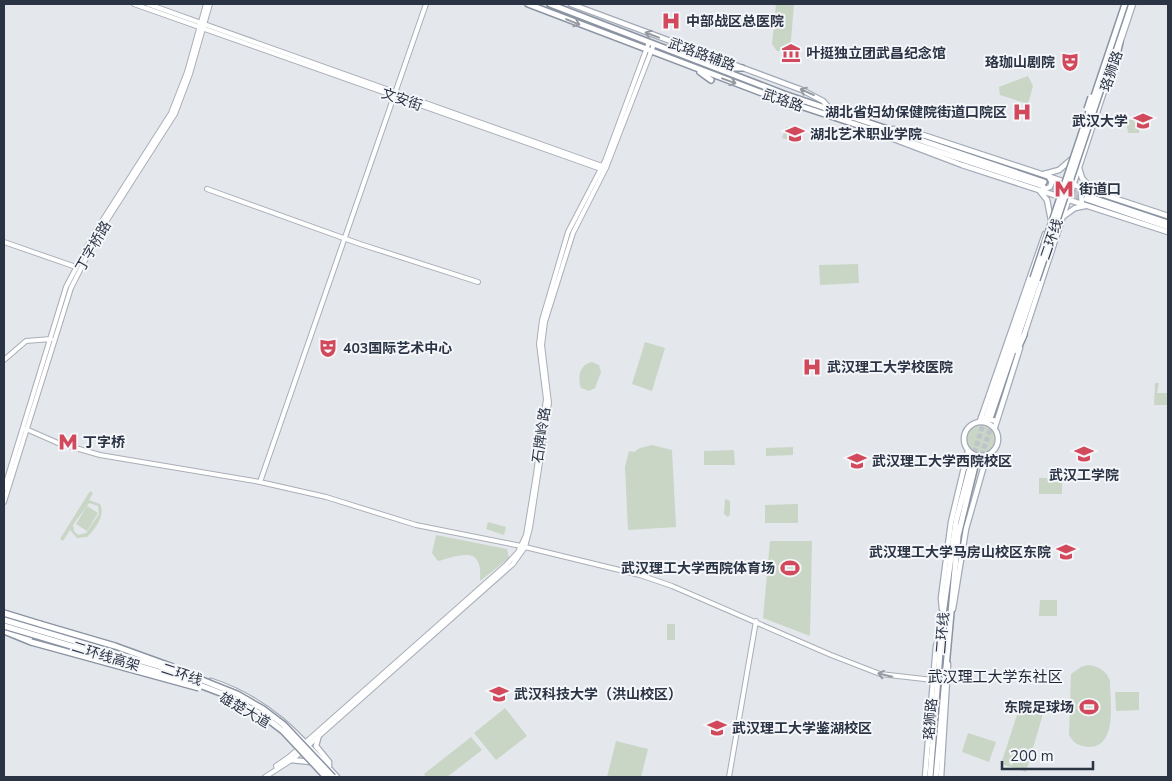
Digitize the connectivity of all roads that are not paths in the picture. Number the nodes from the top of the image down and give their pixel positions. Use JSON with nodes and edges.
{"nodes":[{"id":1,"x":134,"y":4,"type":"edge"},
{"id":2,"x":148,"y":4,"type":"edge"},
{"id":3,"x":206,"y":4,"type":"edge"},
{"id":4,"x":210,"y":4,"type":"edge"},
{"id":5,"x":426,"y":4,"type":"edge"},
{"id":6,"x":528,"y":4,"type":"edge"},
{"id":7,"x":550,"y":4,"type":"edge"},
{"id":8,"x":571,"y":4,"type":"edge"},
{"id":9,"x":1124,"y":4,"type":"edge"},
{"id":10,"x":1129,"y":4,"type":"edge"},
{"id":11,"x":1133,"y":4,"type":"edge"},
{"id":12,"x":1122,"y":10,"type":"junction"},
{"id":13,"x":202,"y":26,"type":"junction"},
{"id":14,"x":1120,"y":42,"type":"junction"},
{"id":15,"x":651,"y":43,"type":"junction"},
{"id":16,"x":648,"y":51,"type":"junction"},
{"id":17,"x":694,"y":67,"type":"junction"},
{"id":18,"x":715,"y":68,"type":"junction"},
{"id":19,"x":742,"y":68,"type":"junction"},
{"id":20,"x":711,"y":80,"type":"dead end"},
{"id":21,"x":1103,"y":83,"type":"junction"},
{"id":22,"x":394,"y":95,"type":"junction"},
{"id":23,"x":830,"y":109,"type":"junction"},
{"id":24,"x":1086,"y":120,"type":"junction"},
{"id":25,"x":886,"y":128,"type":"junction"},
{"id":26,"x":1073,"y":158,"type":"junction"},
{"id":27,"x":1079,"y":166,"type":"junction"},
{"id":28,"x":603,"y":168,"type":"junction"},
{"id":29,"x":1042,"y":174,"type":"junction"},
{"id":30,"x":1048,"y":176,"type":"junction"},
{"id":31,"x":1064,"y":181,"type":"junction"},
{"id":32,"x":1073,"y":184,"type":"junction"},
{"id":33,"x":1041,"y":186,"type":"junction"},
{"id":34,"x":207,"y":189,"type":"dead end"},
{"id":35,"x":1091,"y":189,"type":"junction"},
{"id":36,"x":1059,"y":196,"type":"junction"},
{"id":37,"x":1068,"y":199,"type":"junction"},
{"id":38,"x":1085,"y":200,"type":"junction"},
{"id":39,"x":1090,"y":206,"type":"junction"},
{"id":40,"x":1168,"y":216,"type":"edge"},
{"id":41,"x":1062,"y":219,"type":"junction"},
{"id":42,"x":1051,"y":220,"type":"junction"},
{"id":43,"x":1168,"y":222,"type":"edge"},
{"id":44,"x":1168,"y":227,"type":"edge"},
{"id":45,"x":1168,"y":232,"type":"edge"},
{"id":46,"x":344,"y":238,"type":"junction"},
{"id":47,"x":4,"y":242,"type":"edge"},
{"id":48,"x":76,"y":267,"type":"junction"},
{"id":49,"x":1035,"y":279,"type":"junction"},
{"id":50,"x":478,"y":282,"type":"dead end"},
{"id":51,"x":1020,"y":308,"type":"junction"},
{"id":52,"x":1024,"y":335,"type":"joint"},
{"id":53,"x":52,"y":339,"type":"junction"},
{"id":54,"x":4,"y":360,"type":"edge"},
{"id":55,"x":988,"y":418,"type":"junction"},
{"id":56,"x":995,"y":427,"type":"junction"},
{"id":57,"x":26,"y":429,"type":"junction"},
{"id":58,"x":967,"y":454,"type":"junction"},
{"id":59,"x":980,"y":461,"type":"junction"},
{"id":60,"x":260,"y":482,"type":"junction"},
{"id":61,"x":4,"y":489,"type":"edge"},
{"id":62,"x":4,"y":502,"type":"edge"},
{"id":63,"x":523,"y":547,"type":"junction"},
{"id":64,"x":4,"y":614,"type":"edge"},
{"id":65,"x":943,"y":615,"type":"junction"},
{"id":66,"x":4,"y":620,"type":"edge"},
{"id":67,"x":950,"y":620,"type":"junction"},
{"id":68,"x":756,"y":621,"type":"junction"},
{"id":69,"x":4,"y":629,"type":"edge"},
{"id":70,"x":941,"y":632,"type":"junction"},
{"id":71,"x":948,"y":650,"type":"junction"},
{"id":72,"x":192,"y":676,"type":"junction"},
{"id":73,"x":933,"y":680,"type":"junction"},
{"id":74,"x":319,"y":735,"type":"junction"},
{"id":75,"x":307,"y":743,"type":"junction"},
{"id":76,"x":302,"y":751,"type":"junction"},
{"id":77,"x":291,"y":760,"type":"junction"},
{"id":78,"x":311,"y":762,"type":"junction"},
{"id":79,"x":329,"y":768,"type":"junction"},
{"id":80,"x":264,"y":777,"type":"edge"},
{"id":81,"x":326,"y":777,"type":"edge"},
{"id":82,"x":335,"y":777,"type":"edge"},
{"id":83,"x":729,"y":777,"type":"edge"},
{"id":84,"x":925,"y":777,"type":"edge"},
{"id":85,"x":930,"y":777,"type":"edge"},
{"id":86,"x":936,"y":777,"type":"edge"},
{"id":87,"x":941,"y":777,"type":"edge"}],
"edges":[{"from":1,"to":13,"type":"main road"},
{"from":2,"to":13,"type":"main road"},
{"from":3,"to":13,"type":"main road","name":"丁字桥路"},
{"from":4,"to":13,"type":"main road","name":"丁字桥路"},
{"from":5,"to":22,"type":"main road"},
{"from":6,"to":16,"type":"highway","name":"武珞路","one_way":true},
{"from":7,"to":15,"type":"highway","name":"武珞路"},
{"from":19,"to":8,"type":"main road","name":"武珞路辅路","one_way":true},
{"from":9,"to":12,"type":"highway","name":"二环线","bridge":true},
{"from":9,"to":24,"type":"main road","name":"珞狮路"},
{"from":10,"to":21,"type":"highway","name":"二环线"},
{"from":11,"to":14,"type":"main road","name":"珞狮路"},
{"from":12,"to":24,"type":"highway","bridge":true},
{"from":12,"to":49,"type":"highway","name":"二环线","bridge":true},
{"from":13,"to":22,"type":"main road","name":"文安街"},
{"from":13,"to":48,"type":"main road","name":"丁字桥路"},
{"from":13,"to":53,"type":"main road","name":"丁字桥路"},
{"from":14,"to":21,"type":"highway","bridge":true},
{"from":14,"to":27,"type":"main road","name":"珞狮路"},
{"from":15,"to":16,"type":"main road","name":"石牌岭路"},
{"from":15,"to":18,"type":"highway","name":"武珞路"},
{"from":16,"to":17,"type":"highway","name":"武珞路"},
{"from":16,"to":28,"type":"main road","name":"石牌岭路"},
{"from":17,"to":20,"type":"highway"},
{"from":17,"to":33,"type":"highway","name":"武珞路","one_way":true},
{"from":18,"to":19,"type":"highway"},
{"from":18,"to":23,"type":"highway","name":"武珞路"},
{"from":23,"to":19,"type":"main road","name":"武珞路辅路","one_way":true},
{"from":21,"to":49,"type":"highway","name":"二环线","bridge":true},
{"from":22,"to":28,"type":"main road","name":"文安街"},
{"from":22,"to":46,"type":"main road"},
{"from":23,"to":25,"type":"highway","name":"武珞路"},
{"from":24,"to":26,"type":"main road","name":"珞狮路"},
{"from":25,"to":29,"type":"main road"},
{"from":25,"to":33,"type":"highway","name":"武珞路"},
{"from":26,"to":29,"type":"main road"},
{"from":26,"to":31,"type":"main road","name":"珞狮路"},
{"from":27,"to":32,"type":"main road","name":"珞狮路"},
{"from":27,"to":35,"type":"main road"},
{"from":28,"to":63,"type":"main road","name":"石牌岭路"},
{"from":29,"to":30,"type":"main road"},
{"from":30,"to":31,"type":"main road"},
{"from":30,"to":33,"type":"main road"},
{"from":31,"to":32,"type":"main road"},
{"from":31,"to":36,"type":"main road","name":"珞狮路"},
{"from":32,"to":35,"type":"main road"},
{"from":32,"to":37,"type":"main road","name":"珞狮路"},
{"from":33,"to":36,"type":"main road"},
{"from":33,"to":42,"type":"main road"},
{"from":34,"to":46,"type":"main road"},
{"from":35,"to":38,"type":"main road"},
{"from":35,"to":40,"type":"main road"},
{"from":36,"to":37,"type":"main road"},
{"from":36,"to":42,"type":"main road","name":"珞狮路"},
{"from":37,"to":38,"type":"main road"},
{"from":37,"to":41,"type":"main road","name":"珞狮路"},
{"from":38,"to":39,"type":"main road"},
{"from":38,"to":43,"type":"highway"},
{"from":38,"to":44,"type":"highway"},
{"from":39,"to":41,"type":"main road"},
{"from":39,"to":45,"type":"main road"},
{"from":41,"to":52,"type":"main road"},
{"from":42,"to":51,"type":"main road"},
{"from":46,"to":50,"type":"main road"},
{"from":46,"to":60,"type":"main road"},
{"from":47,"to":48,"type":"main road"},
{"from":48,"to":53,"type":"main road","name":"丁字桥路"},
{"from":49,"to":51,"type":"highway","name":"二环线"},
{"from":49,"to":55,"type":"highway","name":"二环线"},
{"from":51,"to":55,"type":"highway"},
{"from":52,"to":55,"type":"highway"},
{"from":53,"to":54,"type":"main road"},
{"from":53,"to":57,"type":"main road","name":"丁字桥路"},
{"from":53,"to":61,"type":"main road","name":"丁字桥路"},
{"from":55,"to":56,"type":"main road"},
{"from":55,"to":56,"type":"main road"},
{"from":55,"to":58,"type":"main road"},
{"from":56,"to":59,"type":"main road"},
{"from":57,"to":60,"type":"main road"},
{"from":57,"to":62,"type":"main road","name":"丁字桥路"},
{"from":58,"to":59,"type":"main road"},
{"from":58,"to":65,"type":"main road"},
{"from":59,"to":65,"type":"highway","name":"二环线"},
{"from":59,"to":67,"type":"main road"},
{"from":59,"to":67,"type":"highway","name":"二环线"},
{"from":60,"to":63,"type":"main road"},
{"from":63,"to":68,"type":"main road"},
{"from":63,"to":74,"type":"main road","name":"石牌岭路"},
{"from":63,"to":75,"type":"main road","name":"石牌岭路"},
{"from":64,"to":72,"type":"highway","bridge":true},
{"from":64,"to":75,"type":"main road"},
{"from":65,"to":70,"type":"highway","name":"二环线"},
{"from":66,"to":72,"type":"highway","name":"二环线","bridge":true},
{"from":67,"to":71,"type":"highway","name":"二环线"},
{"from":73,"to":68,"type":"main road","one_way":true},
{"from":68,"to":83,"type":"main road"},
{"from":69,"to":76,"type":"highway","bridge":true},
{"from":69,"to":76,"type":"highway","name":"二环线高架","bridge":true},
{"from":70,"to":73,"type":"main road","name":"珞狮路"},
{"from":70,"to":85,"type":"highway","name":"二环线"},
{"from":71,"to":86,"type":"highway","name":"二环线"},
{"from":71,"to":87,"type":"main road","name":"珞狮路"},
{"from":72,"to":82,"type":"highway","name":"二环线","bridge":true},
{"from":73,"to":84,"type":"main road","name":"珞狮路"},
{"from":74,"to":75,"type":"main road","name":"石牌岭路"},
{"from":74,"to":79,"type":"main road"},
{"from":75,"to":76,"type":"main road","name":"石牌岭路"},
{"from":75,"to":79,"type":"main road"},
{"from":76,"to":77,"type":"main road"},
{"from":76,"to":78,"type":"main road"},
{"from":76,"to":80,"type":"main road"},
{"from":76,"to":81,"type":"highway","name":"二环线高架","bridge":true},
{"from":77,"to":78,"type":"main road"},
{"from":77,"to":80,"type":"main road"},
{"from":78,"to":81,"type":"main road"},
{"from":79,"to":82,"type":"main road"}]}
